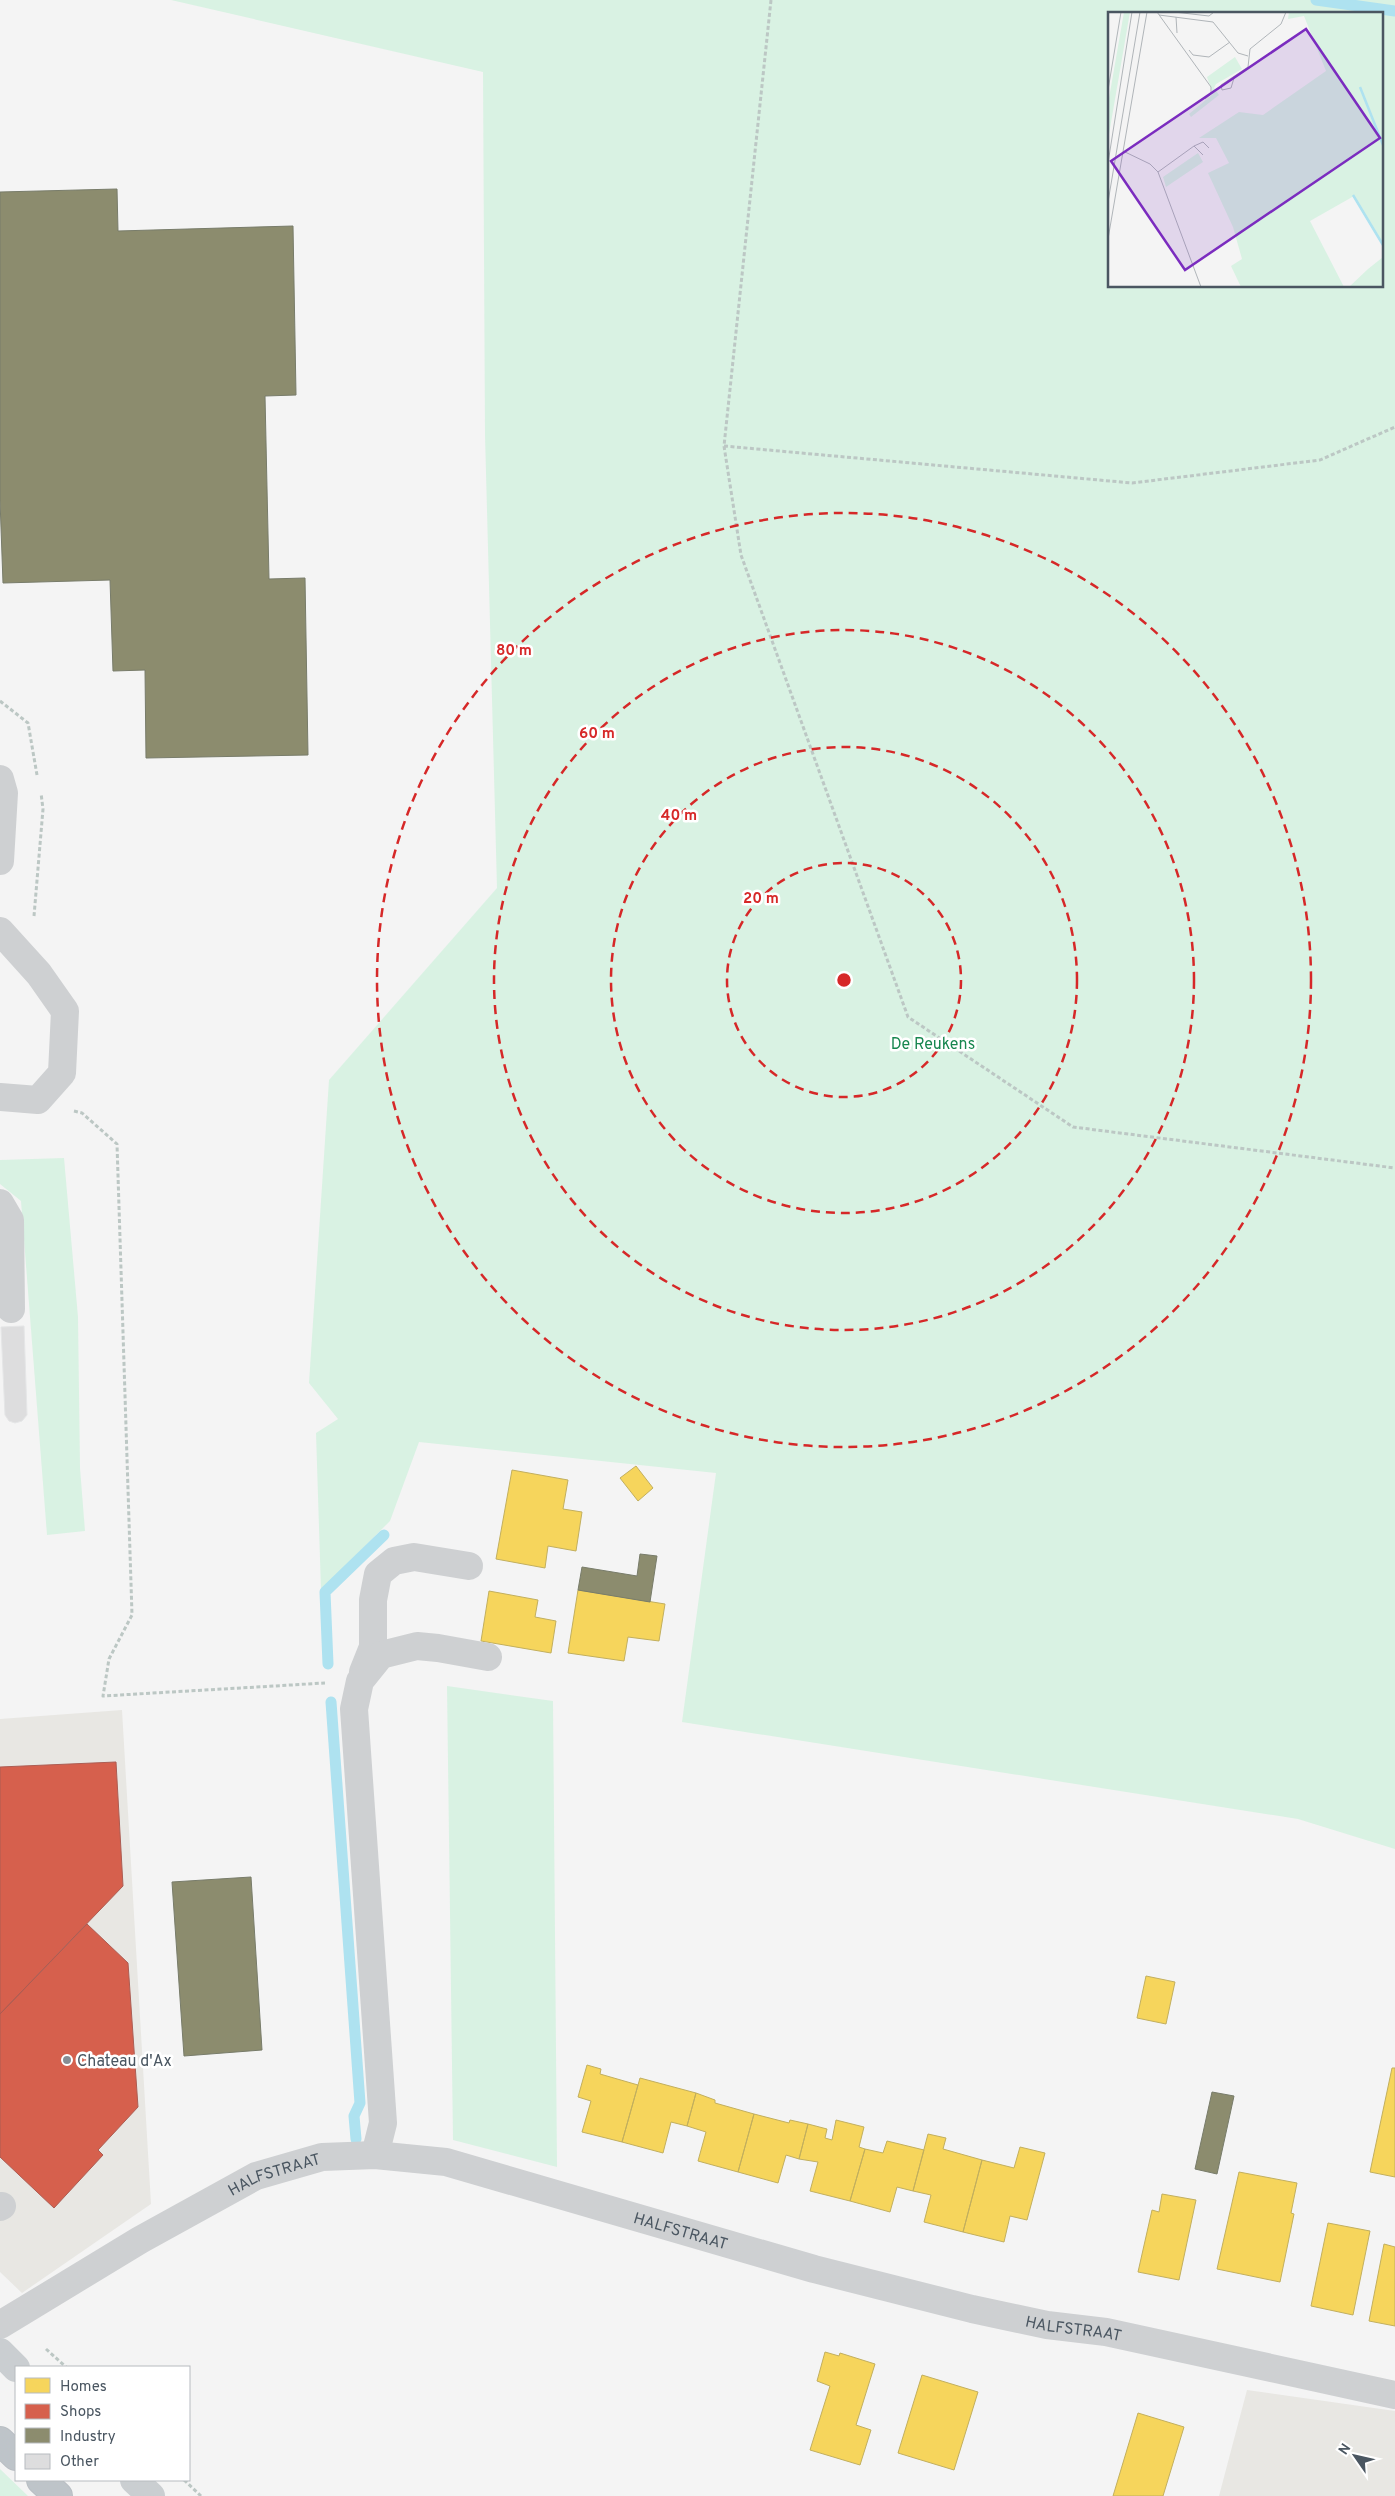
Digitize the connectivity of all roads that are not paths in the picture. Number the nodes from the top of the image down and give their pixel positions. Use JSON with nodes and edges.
{"nodes":[{"id":1,"x":0,"y":779,"type":"edge"},
{"id":2,"x":0,"y":861,"type":"edge"},
{"id":3,"x":0,"y":931,"type":"edge"},
{"id":4,"x":0,"y":1097,"type":"edge"},
{"id":5,"x":0,"y":1203,"type":"edge"},
{"id":6,"x":11,"y":1309,"type":"dead end"},
{"id":7,"x":469,"y":1566,"type":"dead end"},
{"id":8,"x":488,"y":1657,"type":"dead end"},
{"id":9,"x":360,"y":1681,"type":"junction"},
{"id":10,"x":375,"y":2155,"type":"junction"},
{"id":11,"x":0,"y":2325,"type":"edge"},
{"id":12,"x":0,"y":2352,"type":"edge"},
{"id":13,"x":15,"y":2367,"type":"edge"},
{"id":14,"x":1395,"y":2395,"type":"edge"},
{"id":15,"x":0,"y":2440,"type":"edge"},
{"id":16,"x":15,"y":2455,"type":"edge"},
{"id":17,"x":42,"y":2481,"type":"edge"},
{"id":18,"x":135,"y":2481,"type":"edge"},
{"id":19,"x":58,"y":2496,"type":"edge"},
{"id":20,"x":151,"y":2496,"type":"edge"}],
"edges":[{"from":1,"to":2,"type":"street"},
{"from":3,"to":4,"type":"street"},
{"from":5,"to":6,"type":"street"},
{"from":7,"to":9,"type":"street"},
{"from":8,"to":9,"type":"street"},
{"from":9,"to":10,"type":"street"},
{"from":10,"to":11,"type":"street","name":"HALFSTRAAT"},
{"from":10,"to":14,"type":"street","name":"HALFSTRAAT"},
{"from":12,"to":13,"type":"main road"},
{"from":15,"to":16,"type":"highway"},
{"from":17,"to":19,"type":"highway"},
{"from":18,"to":20,"type":"main road"}]}
